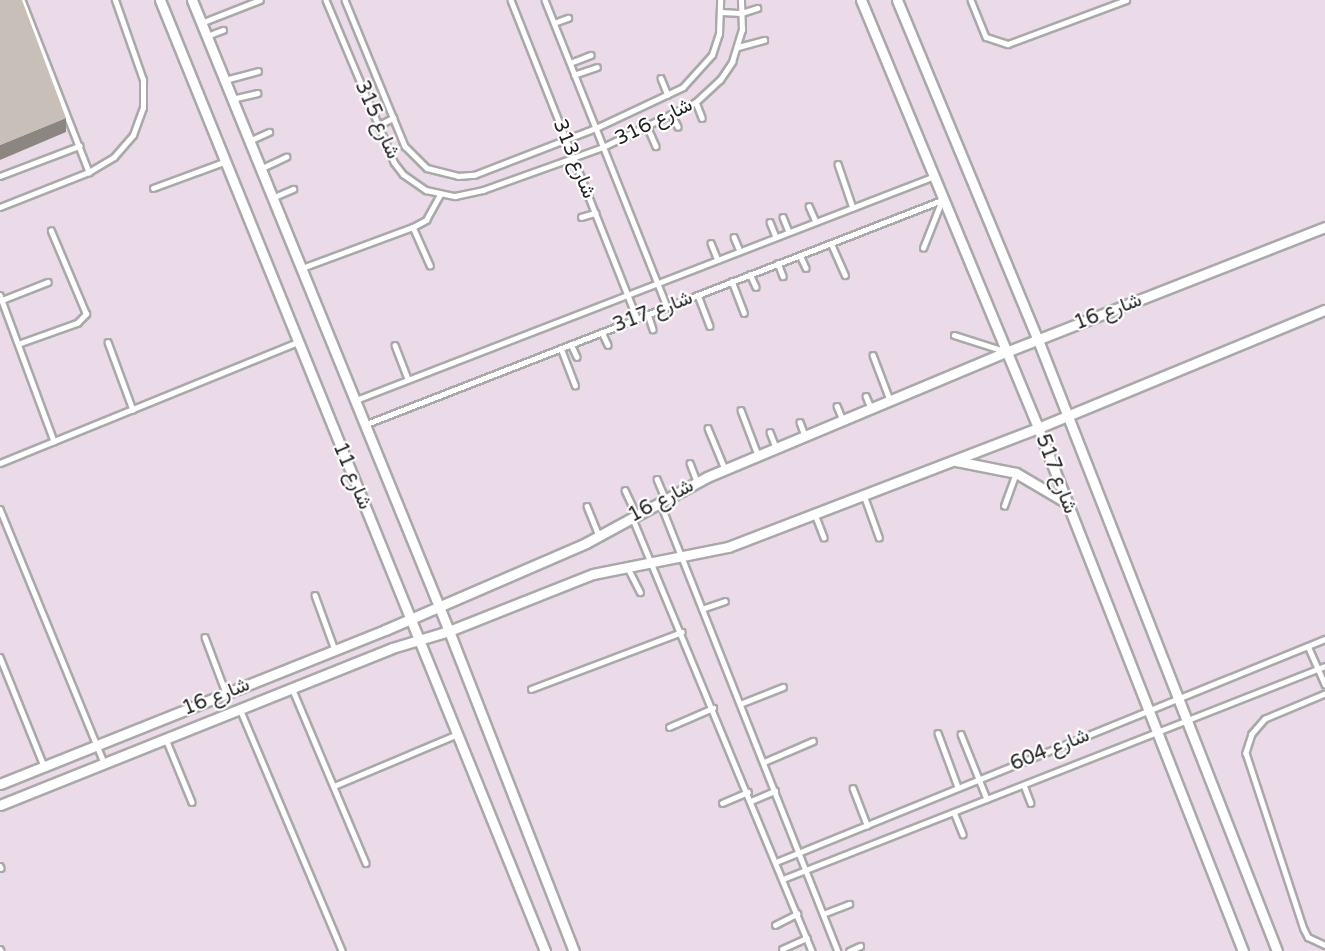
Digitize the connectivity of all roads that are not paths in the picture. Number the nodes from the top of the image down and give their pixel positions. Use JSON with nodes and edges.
{"nodes":[{"id":1,"x":22,"y":0,"type":"edge"},
{"id":2,"x":115,"y":0,"type":"edge"},
{"id":3,"x":160,"y":0,"type":"edge"},
{"id":4,"x":192,"y":0,"type":"edge"},
{"id":5,"x":260,"y":0,"type":"edge"},
{"id":6,"x":326,"y":0,"type":"edge"},
{"id":7,"x":345,"y":0,"type":"edge"},
{"id":8,"x":511,"y":0,"type":"edge"},
{"id":9,"x":545,"y":0,"type":"edge"},
{"id":10,"x":720,"y":0,"type":"edge"},
{"id":11,"x":741,"y":0,"type":"edge"},
{"id":12,"x":861,"y":0,"type":"edge"},
{"id":13,"x":897,"y":0,"type":"edge"},
{"id":14,"x":971,"y":0,"type":"edge"},
{"id":15,"x":1126,"y":0,"type":"edge"},
{"id":16,"x":757,"y":8,"type":"dead end"},
{"id":17,"x":721,"y":12,"type":"junction"},
{"id":18,"x":742,"y":13,"type":"junction"},
{"id":19,"x":568,"y":18,"type":"dead end"},
{"id":20,"x":201,"y":23,"type":"junction"},
{"id":21,"x":554,"y":23,"type":"junction"},
{"id":22,"x":223,"y":30,"type":"dead end"},
{"id":23,"x":207,"y":36,"type":"junction"},
{"id":24,"x":764,"y":40,"type":"dead end"},
{"id":25,"x":738,"y":47,"type":"junction"},
{"id":26,"x":591,"y":55,"type":"dead end"},
{"id":27,"x":570,"y":63,"type":"junction"},
{"id":28,"x":597,"y":67,"type":"dead end"},
{"id":29,"x":258,"y":71,"type":"dead end"},
{"id":30,"x":574,"y":75,"type":"junction"},
{"id":31,"x":661,"y":78,"type":"dead end"},
{"id":32,"x":225,"y":80,"type":"junction"},
{"id":33,"x":257,"y":93,"type":"dead end"},
{"id":34,"x":668,"y":95,"type":"junction"},
{"id":35,"x":232,"y":99,"type":"junction"},
{"id":36,"x":696,"y":102,"type":"junction"},
{"id":37,"x":672,"y":115,"type":"junction"},
{"id":38,"x":393,"y":118,"type":"junction"},
{"id":39,"x":702,"y":118,"type":"dead end"},
{"id":40,"x":378,"y":125,"type":"junction"},
{"id":41,"x":647,"y":126,"type":"junction"},
{"id":42,"x":678,"y":127,"type":"dead end"},
{"id":43,"x":596,"y":128,"type":"junction"},
{"id":44,"x":269,"y":132,"type":"dead end"},
{"id":45,"x":566,"y":139,"type":"junction"},
{"id":46,"x":249,"y":141,"type":"junction"},
{"id":47,"x":79,"y":146,"type":"junction"},
{"id":48,"x":656,"y":146,"type":"dead end"},
{"id":49,"x":603,"y":147,"type":"junction"},
{"id":50,"x":286,"y":157,"type":"dead end"},
{"id":51,"x":574,"y":158,"type":"junction"},
{"id":52,"x":224,"y":162,"type":"junction"},
{"id":53,"x":838,"y":164,"type":"dead end"},
{"id":54,"x":260,"y":169,"type":"junction"},
{"id":55,"x":89,"y":172,"type":"junction"},
{"id":56,"x":0,"y":176,"type":"edge"},
{"id":57,"x":932,"y":177,"type":"junction"},
{"id":58,"x":153,"y":188,"type":"dead end"},
{"id":59,"x":293,"y":189,"type":"dead end"},
{"id":60,"x":440,"y":195,"type":"junction"},
{"id":61,"x":272,"y":198,"type":"junction"},
{"id":62,"x":942,"y":200,"type":"junction"},
{"id":63,"x":809,"y":206,"type":"dead end"},
{"id":64,"x":0,"y":207,"type":"edge"},
{"id":65,"x":853,"y":208,"type":"junction"},
{"id":66,"x":595,"y":213,"type":"junction"},
{"id":67,"x":783,"y":216,"type":"dead end"},
{"id":68,"x":581,"y":217,"type":"dead end"},
{"id":69,"x":770,"y":222,"type":"dead end"},
{"id":70,"x":816,"y":222,"type":"junction"},
{"id":71,"x":413,"y":227,"type":"junction"},
{"id":72,"x":1325,"y":227,"type":"edge"},
{"id":73,"x":51,"y":231,"type":"dead end"},
{"id":74,"x":789,"y":232,"type":"junction"},
{"id":75,"x":734,"y":237,"type":"dead end"},
{"id":76,"x":776,"y":237,"type":"junction"},
{"id":77,"x":711,"y":243,"type":"dead end"},
{"id":78,"x":831,"y":243,"type":"junction"},
{"id":79,"x":923,"y":248,"type":"dead end"},
{"id":80,"x":740,"y":251,"type":"junction"},
{"id":81,"x":801,"y":255,"type":"junction"},
{"id":82,"x":718,"y":260,"type":"junction"},
{"id":83,"x":778,"y":263,"type":"junction"},
{"id":84,"x":430,"y":265,"type":"dead end"},
{"id":85,"x":301,"y":268,"type":"junction"},
{"id":86,"x":806,"y":268,"type":"dead end"},
{"id":87,"x":750,"y":274,"type":"junction"},
{"id":88,"x":845,"y":275,"type":"dead end"},
{"id":89,"x":783,"y":276,"type":"dead end"},
{"id":90,"x":732,"y":281,"type":"junction"},
{"id":91,"x":48,"y":282,"type":"dead end"},
{"id":92,"x":658,"y":283,"type":"junction"},
{"id":93,"x":756,"y":287,"type":"dead end"},
{"id":94,"x":698,"y":294,"type":"junction"},
{"id":95,"x":627,"y":295,"type":"junction"},
{"id":96,"x":1,"y":297,"type":"edge"},
{"id":97,"x":667,"y":307,"type":"junction"},
{"id":98,"x":1325,"y":310,"type":"edge"},
{"id":99,"x":648,"y":314,"type":"junction"},
{"id":100,"x":744,"y":314,"type":"dead end"},
{"id":101,"x":637,"y":318,"type":"junction"},
{"id":102,"x":710,"y":326,"type":"dead end"},
{"id":103,"x":653,"y":329,"type":"dead end"},
{"id":104,"x":602,"y":332,"type":"junction"},
{"id":105,"x":954,"y":335,"type":"dead end"},
{"id":106,"x":1038,"y":340,"type":"junction"},
{"id":107,"x":108,"y":342,"type":"dead end"},
{"id":108,"x":296,"y":343,"type":"junction"},
{"id":109,"x":18,"y":344,"type":"junction"},
{"id":110,"x":571,"y":344,"type":"junction"},
{"id":111,"x":395,"y":345,"type":"dead end"},
{"id":112,"x":608,"y":345,"type":"dead end"},
{"id":113,"x":561,"y":348,"type":"junction"},
{"id":114,"x":1006,"y":352,"type":"junction"},
{"id":115,"x":873,"y":356,"type":"dead end"},
{"id":116,"x":577,"y":357,"type":"dead end"},
{"id":117,"x":408,"y":379,"type":"junction"},
{"id":118,"x":575,"y":385,"type":"dead end"},
{"id":119,"x":866,"y":396,"type":"dead end"},
{"id":120,"x":354,"y":400,"type":"junction"},
{"id":121,"x":890,"y":400,"type":"junction"},
{"id":122,"x":837,"y":406,"type":"dead end"},
{"id":123,"x":871,"y":408,"type":"junction"},
{"id":124,"x":133,"y":410,"type":"junction"},
{"id":125,"x":741,"y":410,"type":"dead end"},
{"id":126,"x":1067,"y":416,"type":"junction"},
{"id":127,"x":843,"y":420,"type":"junction"},
{"id":128,"x":800,"y":422,"type":"dead end"},
{"id":129,"x":364,"y":424,"type":"junction"},
{"id":130,"x":708,"y":428,"type":"dead end"},
{"id":131,"x":1038,"y":428,"type":"junction"},
{"id":132,"x":770,"y":432,"type":"dead end"},
{"id":133,"x":805,"y":436,"type":"junction"},
{"id":134,"x":54,"y":441,"type":"junction"},
{"id":135,"x":776,"y":448,"type":"junction"},
{"id":136,"x":758,"y":455,"type":"junction"},
{"id":137,"x":954,"y":460,"type":"junction"},
{"id":138,"x":0,"y":463,"type":"edge"},
{"id":139,"x":690,"y":463,"type":"dead end"},
{"id":140,"x":725,"y":469,"type":"junction"},
{"id":141,"x":1016,"y":473,"type":"junction"},
{"id":142,"x":657,"y":480,"type":"dead end"},
{"id":143,"x":698,"y":481,"type":"junction"},
{"id":144,"x":625,"y":490,"type":"dead end"},
{"id":145,"x":864,"y":495,"type":"junction"},
{"id":146,"x":662,"y":499,"type":"junction"},
{"id":147,"x":1067,"y":503,"type":"junction"},
{"id":148,"x":587,"y":506,"type":"dead end"},
{"id":149,"x":1004,"y":507,"type":"dead end"},
{"id":150,"x":0,"y":509,"type":"edge"},
{"id":151,"x":815,"y":514,"type":"junction"},
{"id":152,"x":634,"y":515,"type":"junction"},
{"id":153,"x":599,"y":536,"type":"junction"},
{"id":154,"x":824,"y":537,"type":"dead end"},
{"id":155,"x":879,"y":537,"type":"dead end"},
{"id":156,"x":682,"y":558,"type":"junction"},
{"id":157,"x":655,"y":564,"type":"junction"},
{"id":158,"x":628,"y":568,"type":"junction"},
{"id":159,"x":640,"y":592,"type":"dead end"},
{"id":160,"x":315,"y":595,"type":"dead end"},
{"id":161,"x":725,"y":601,"type":"dead end"},
{"id":162,"x":439,"y":606,"type":"junction"},
{"id":163,"x":702,"y":609,"type":"junction"},
{"id":164,"x":412,"y":618,"type":"junction"},
{"id":165,"x":449,"y":631,"type":"junction"},
{"id":166,"x":682,"y":632,"type":"junction"},
{"id":167,"x":205,"y":637,"type":"dead end"},
{"id":168,"x":422,"y":639,"type":"junction"},
{"id":169,"x":1325,"y":639,"type":"edge"},
{"id":170,"x":1308,"y":646,"type":"junction"},
{"id":171,"x":335,"y":650,"type":"junction"},
{"id":172,"x":0,"y":657,"type":"edge"},
{"id":173,"x":1325,"y":666,"type":"edge"},
{"id":174,"x":1318,"y":669,"type":"junction"},
{"id":175,"x":1325,"y":684,"type":"edge"},
{"id":176,"x":783,"y":687,"type":"dead end"},
{"id":177,"x":292,"y":688,"type":"junction"},
{"id":178,"x":531,"y":689,"type":"dead end"},
{"id":179,"x":226,"y":693,"type":"junction"},
{"id":180,"x":1325,"y":694,"type":"edge"},
{"id":181,"x":1178,"y":698,"type":"junction"},
{"id":182,"x":740,"y":704,"type":"junction"},
{"id":183,"x":713,"y":708,"type":"junction"},
{"id":184,"x":240,"y":709,"type":"junction"},
{"id":185,"x":1146,"y":711,"type":"junction"},
{"id":186,"x":1186,"y":722,"type":"junction"},
{"id":187,"x":669,"y":727,"type":"dead end"},
{"id":188,"x":938,"y":733,"type":"dead end"},
{"id":189,"x":458,"y":734,"type":"junction"},
{"id":190,"x":961,"y":734,"type":"dead end"},
{"id":191,"x":1155,"y":734,"type":"junction"},
{"id":192,"x":166,"y":739,"type":"junction"},
{"id":193,"x":813,"y":741,"type":"dead end"},
{"id":194,"x":96,"y":745,"type":"junction"},
{"id":195,"x":764,"y":762,"type":"junction"},
{"id":196,"x":104,"y":764,"type":"junction"},
{"id":197,"x":44,"y":766,"type":"junction"},
{"id":198,"x":979,"y":779,"type":"junction"},
{"id":199,"x":0,"y":784,"type":"edge"},
{"id":200,"x":1024,"y":785,"type":"junction"},
{"id":201,"x":334,"y":786,"type":"junction"},
{"id":202,"x":958,"y":787,"type":"junction"},
{"id":203,"x":853,"y":788,"type":"dead end"},
{"id":204,"x":775,"y":791,"type":"junction"},
{"id":205,"x":748,"y":792,"type":"junction"},
{"id":206,"x":987,"y":799,"type":"junction"},
{"id":207,"x":751,"y":801,"type":"junction"},
{"id":208,"x":192,"y":802,"type":"dead end"},
{"id":209,"x":722,"y":803,"type":"dead end"},
{"id":210,"x":1031,"y":803,"type":"dead end"},
{"id":211,"x":0,"y":805,"type":"edge"},
{"id":212,"x":954,"y":812,"type":"junction"},
{"id":213,"x":867,"y":825,"type":"junction"},
{"id":214,"x":963,"y":834,"type":"dead end"},
{"id":215,"x":800,"y":852,"type":"junction"},
{"id":216,"x":776,"y":862,"type":"junction"},
{"id":217,"x":366,"y":863,"type":"dead end"},
{"id":218,"x":807,"y":869,"type":"junction"},
{"id":219,"x":783,"y":879,"type":"junction"},
{"id":220,"x":849,"y":904,"type":"dead end"},
{"id":221,"x":797,"y":914,"type":"junction"},
{"id":222,"x":823,"y":914,"type":"junction"},
{"id":223,"x":776,"y":925,"type":"dead end"},
{"id":224,"x":807,"y":938,"type":"junction"},
{"id":225,"x":1325,"y":945,"type":"edge"},
{"id":226,"x":860,"y":946,"type":"dead end"},
{"id":227,"x":782,"y":949,"type":"dead end"},
{"id":228,"x":342,"y":951,"type":"edge"},
{"id":229,"x":545,"y":951,"type":"edge"},
{"id":230,"x":574,"y":951,"type":"edge"},
{"id":231,"x":812,"y":951,"type":"edge"},
{"id":232,"x":837,"y":951,"type":"edge"},
{"id":233,"x":849,"y":951,"type":"edge"},
{"id":234,"x":1243,"y":951,"type":"edge"},
{"id":235,"x":1277,"y":951,"type":"edge"}],
"edges":[{"from":1,"to":47,"type":"lane"},
{"from":2,"to":55,"type":"lane"},
{"from":3,"to":52,"type":"street","name":"شارع 11"},
{"from":4,"to":20,"type":"street","name":"شارع 11"},
{"from":5,"to":20,"type":"lane"},
{"from":6,"to":40,"type":"lane","name":"شارع 315"},
{"from":7,"to":38,"type":"lane","name":"شارع 315"},
{"from":8,"to":45,"type":"lane","name":"شارع 313"},
{"from":9,"to":21,"type":"lane","name":"شارع 313"},
{"from":10,"to":17,"type":"lane","name":"شارع 316"},
{"from":11,"to":18,"type":"lane","name":"شارع 316"},
{"from":12,"to":57,"type":"street","name":"شارع 517"},
{"from":13,"to":106,"type":"street","name":"شارع 517"},
{"from":14,"to":15,"type":"lane"},
{"from":16,"to":18,"type":"lane"},
{"from":17,"to":18,"type":"lane"},
{"from":17,"to":34,"type":"lane","name":"شارع 316"},
{"from":18,"to":25,"type":"lane","name":"شارع 316"},
{"from":19,"to":21,"type":"lane"},
{"from":20,"to":23,"type":"street","name":"شارع 11"},
{"from":21,"to":27,"type":"lane","name":"شارع 313"},
{"from":22,"to":23,"type":"lane"},
{"from":23,"to":32,"type":"street","name":"شارع 11"},
{"from":24,"to":25,"type":"lane"},
{"from":25,"to":36,"type":"lane","name":"شارع 316"},
{"from":26,"to":27,"type":"lane"},
{"from":27,"to":30,"type":"lane","name":"شارع 313"},
{"from":28,"to":30,"type":"lane"},
{"from":29,"to":32,"type":"lane"},
{"from":30,"to":43,"type":"lane","name":"شارع 313"},
{"from":31,"to":34,"type":"lane"},
{"from":32,"to":35,"type":"street","name":"شارع 11"},
{"from":33,"to":35,"type":"lane"},
{"from":34,"to":43,"type":"lane","name":"شارع 316"},
{"from":35,"to":46,"type":"street","name":"شارع 11"},
{"from":36,"to":37,"type":"lane","name":"شارع 316"},
{"from":36,"to":39,"type":"lane"},
{"from":37,"to":41,"type":"lane","name":"شارع 316"},
{"from":37,"to":42,"type":"lane"},
{"from":38,"to":40,"type":"lane"},
{"from":38,"to":45,"type":"lane","name":"شارع 315"},
{"from":40,"to":60,"type":"lane","name":"شارع 315"},
{"from":41,"to":48,"type":"lane"},
{"from":41,"to":49,"type":"lane","name":"شارع 316"},
{"from":43,"to":45,"type":"lane","name":"شارع 315"},
{"from":43,"to":49,"type":"lane","name":"شارع 313"},
{"from":44,"to":46,"type":"lane"},
{"from":45,"to":51,"type":"lane","name":"شارع 313"},
{"from":46,"to":54,"type":"street","name":"شارع 11"},
{"from":47,"to":55,"type":"lane"},
{"from":47,"to":56,"type":"lane"},
{"from":49,"to":51,"type":"lane"},
{"from":49,"to":92,"type":"lane","name":"شارع 313"},
{"from":50,"to":54,"type":"lane"},
{"from":51,"to":60,"type":"lane"},
{"from":51,"to":66,"type":"lane","name":"شارع 313"},
{"from":52,"to":58,"type":"lane"},
{"from":52,"to":108,"type":"street","name":"شارع 11"},
{"from":53,"to":65,"type":"lane"},
{"from":54,"to":61,"type":"street","name":"شارع 11"},
{"from":55,"to":64,"type":"lane"},
{"from":57,"to":62,"type":"street","name":"شارع 517"},
{"from":57,"to":65,"type":"lane","name":"شارع 317"},
{"from":59,"to":61,"type":"lane"},
{"from":60,"to":71,"type":"lane"},
{"from":61,"to":85,"type":"street","name":"شارع 11"},
{"from":62,"to":78,"type":"lane","name":"شارع 317"},
{"from":62,"to":79,"type":"lane"},
{"from":62,"to":114,"type":"street","name":"شارع 517"},
{"from":63,"to":70,"type":"lane"},
{"from":65,"to":70,"type":"lane","name":"شارع 317"},
{"from":66,"to":68,"type":"lane"},
{"from":66,"to":95,"type":"lane","name":"شارع 313"},
{"from":67,"to":74,"type":"lane"},
{"from":69,"to":76,"type":"lane"},
{"from":70,"to":74,"type":"lane","name":"شارع 317"},
{"from":71,"to":84,"type":"lane"},
{"from":71,"to":85,"type":"lane"},
{"from":72,"to":106,"type":"street","name":"شارع 16"},
{"from":73,"to":109,"type":"lane"},
{"from":74,"to":76,"type":"lane","name":"شارع 317"},
{"from":75,"to":80,"type":"lane"},
{"from":76,"to":80,"type":"lane","name":"شارع 317"},
{"from":77,"to":82,"type":"lane"},
{"from":78,"to":81,"type":"lane","name":"شارع 317"},
{"from":78,"to":88,"type":"lane"},
{"from":80,"to":82,"type":"lane","name":"شارع 317"},
{"from":81,"to":83,"type":"lane","name":"شارع 317"},
{"from":81,"to":86,"type":"lane"},
{"from":82,"to":92,"type":"lane","name":"شارع 317"},
{"from":83,"to":87,"type":"lane","name":"شارع 317"},
{"from":83,"to":89,"type":"lane"},
{"from":85,"to":120,"type":"street","name":"شارع 11"},
{"from":87,"to":90,"type":"lane","name":"شارع 317"},
{"from":87,"to":93,"type":"lane"},
{"from":90,"to":94,"type":"lane","name":"شارع 317"},
{"from":90,"to":100,"type":"lane"},
{"from":91,"to":96,"type":"lane"},
{"from":92,"to":95,"type":"lane","name":"شارع 317"},
{"from":92,"to":97,"type":"lane","name":"شارع 313"},
{"from":94,"to":97,"type":"lane","name":"شارع 317"},
{"from":94,"to":102,"type":"lane"},
{"from":95,"to":101,"type":"lane","name":"شارع 313"},
{"from":95,"to":117,"type":"lane","name":"شارع 317"},
{"from":96,"to":109,"type":"lane"},
{"from":97,"to":99,"type":"lane","name":"شارع 317"},
{"from":98,"to":126,"type":"street","name":"شارع 16"},
{"from":99,"to":101,"type":"lane","name":"شارع 317"},
{"from":99,"to":103,"type":"lane"},
{"from":101,"to":104,"type":"lane","name":"شارع 317"},
{"from":104,"to":110,"type":"lane","name":"شارع 317"},
{"from":104,"to":112,"type":"lane"},
{"from":105,"to":114,"type":"lane"},
{"from":106,"to":114,"type":"street","name":"شارع 16"},
{"from":106,"to":126,"type":"street","name":"شارع 517"},
{"from":107,"to":124,"type":"lane"},
{"from":108,"to":124,"type":"lane"},
{"from":108,"to":164,"type":"street","name":"شارع 11"},
{"from":109,"to":134,"type":"lane"},
{"from":110,"to":113,"type":"lane","name":"شارع 317"},
{"from":110,"to":116,"type":"lane"},
{"from":111,"to":117,"type":"lane"},
{"from":113,"to":118,"type":"lane"},
{"from":113,"to":129,"type":"lane","name":"شارع 317"},
{"from":114,"to":121,"type":"street","name":"شارع 16"},
{"from":114,"to":131,"type":"street","name":"شارع 517"},
{"from":115,"to":121,"type":"lane"},
{"from":117,"to":120,"type":"lane","name":"شارع 317"},
{"from":119,"to":123,"type":"lane"},
{"from":120,"to":129,"type":"street","name":"شارع 11"},
{"from":121,"to":123,"type":"street","name":"شارع 16"},
{"from":122,"to":127,"type":"lane"},
{"from":123,"to":127,"type":"street","name":"شارع 16"},
{"from":124,"to":134,"type":"lane"},
{"from":125,"to":136,"type":"lane"},
{"from":126,"to":131,"type":"street","name":"شارع 16"},
{"from":126,"to":181,"type":"street","name":"شارع 517"},
{"from":127,"to":133,"type":"street","name":"شارع 16"},
{"from":128,"to":133,"type":"lane"},
{"from":129,"to":162,"type":"street","name":"شارع 11"},
{"from":130,"to":140,"type":"lane"},
{"from":131,"to":137,"type":"street","name":"شارع 16"},
{"from":131,"to":147,"type":"street","name":"شارع 517"},
{"from":132,"to":135,"type":"lane"},
{"from":133,"to":135,"type":"street","name":"شارع 16"},
{"from":134,"to":138,"type":"lane"},
{"from":135,"to":136,"type":"street","name":"شارع 16"},
{"from":136,"to":140,"type":"street","name":"شارع 16"},
{"from":137,"to":141,"type":"street"},
{"from":137,"to":145,"type":"street","name":"شارع 16"},
{"from":139,"to":143,"type":"lane"},
{"from":140,"to":143,"type":"street","name":"شارع 16"},
{"from":141,"to":147,"type":"street"},
{"from":141,"to":149,"type":"lane"},
{"from":142,"to":146,"type":"lane"},
{"from":143,"to":146,"type":"street","name":"شارع 16"},
{"from":144,"to":152,"type":"lane"},
{"from":145,"to":151,"type":"street","name":"شارع 16"},
{"from":145,"to":155,"type":"lane"},
{"from":146,"to":152,"type":"street","name":"شارع 16"},
{"from":146,"to":156,"type":"lane"},
{"from":147,"to":185,"type":"street","name":"شارع 517"},
{"from":148,"to":153,"type":"lane"},
{"from":150,"to":194,"type":"lane"},
{"from":151,"to":154,"type":"lane"},
{"from":151,"to":156,"type":"street","name":"شارع 16"},
{"from":152,"to":153,"type":"street","name":"شارع 16"},
{"from":152,"to":157,"type":"lane"},
{"from":153,"to":162,"type":"street","name":"شارع 16"},
{"from":156,"to":157,"type":"street","name":"شارع 16"},
{"from":156,"to":163,"type":"lane"},
{"from":157,"to":158,"type":"street","name":"شارع 16"},
{"from":157,"to":166,"type":"lane"},
{"from":158,"to":159,"type":"lane"},
{"from":158,"to":165,"type":"street","name":"شارع 16"},
{"from":160,"to":171,"type":"lane"},
{"from":161,"to":163,"type":"lane"},
{"from":162,"to":164,"type":"street","name":"شارع 16"},
{"from":162,"to":165,"type":"street","name":"شارع 11"},
{"from":163,"to":182,"type":"lane"},
{"from":164,"to":168,"type":"street","name":"شارع 11"},
{"from":164,"to":171,"type":"street","name":"شارع 16"},
{"from":165,"to":168,"type":"street","name":"شارع 16"},
{"from":165,"to":230,"type":"street","name":"شارع 11"},
{"from":166,"to":178,"type":"lane"},
{"from":166,"to":183,"type":"lane"},
{"from":167,"to":179,"type":"lane"},
{"from":168,"to":177,"type":"street","name":"شارع 16"},
{"from":168,"to":189,"type":"street","name":"شارع 11"},
{"from":169,"to":170,"type":"lane","name":"شارع 604"},
{"from":170,"to":174,"type":"lane"},
{"from":170,"to":181,"type":"lane","name":"شارع 604"},
{"from":171,"to":179,"type":"street","name":"شارع 16"},
{"from":172,"to":197,"type":"lane"},
{"from":173,"to":174,"type":"lane","name":"شارع 604"},
{"from":174,"to":175,"type":"lane"},
{"from":174,"to":186,"type":"lane","name":"شارع 604"},
{"from":176,"to":182,"type":"lane"},
{"from":177,"to":184,"type":"street","name":"شارع 16"},
{"from":177,"to":201,"type":"lane"},
{"from":179,"to":194,"type":"street","name":"شارع 16"},
{"from":180,"to":225,"type":"lane"},
{"from":181,"to":185,"type":"lane","name":"شارع 604"},
{"from":181,"to":186,"type":"street","name":"شارع 517"},
{"from":182,"to":195,"type":"lane"},
{"from":183,"to":187,"type":"lane"},
{"from":183,"to":205,"type":"lane"},
{"from":184,"to":192,"type":"street","name":"شارع 16"},
{"from":184,"to":228,"type":"lane"},
{"from":185,"to":191,"type":"street","name":"شارع 517"},
{"from":185,"to":198,"type":"lane","name":"شارع 604"},
{"from":186,"to":191,"type":"lane","name":"شارع 604"},
{"from":186,"to":235,"type":"street","name":"شارع 517"},
{"from":188,"to":202,"type":"lane"},
{"from":189,"to":201,"type":"lane"},
{"from":189,"to":229,"type":"street","name":"شارع 11"},
{"from":190,"to":198,"type":"lane"},
{"from":191,"to":200,"type":"lane","name":"شارع 604"},
{"from":191,"to":234,"type":"street","name":"شارع 517"},
{"from":192,"to":196,"type":"street","name":"شارع 16"},
{"from":192,"to":208,"type":"lane"},
{"from":193,"to":195,"type":"lane"},
{"from":194,"to":196,"type":"lane"},
{"from":194,"to":197,"type":"street","name":"شارع 16"},
{"from":195,"to":204,"type":"lane"},
{"from":196,"to":211,"type":"street","name":"شارع 16"},
{"from":197,"to":199,"type":"street","name":"شارع 16"},
{"from":198,"to":202,"type":"lane","name":"شارع 604"},
{"from":198,"to":206,"type":"lane"},
{"from":200,"to":206,"type":"lane","name":"شارع 604"},
{"from":200,"to":210,"type":"lane"},
{"from":201,"to":217,"type":"lane"},
{"from":202,"to":213,"type":"lane","name":"شارع 604"},
{"from":203,"to":213,"type":"lane"},
{"from":204,"to":207,"type":"lane"},
{"from":204,"to":215,"type":"lane"},
{"from":205,"to":207,"type":"lane"},
{"from":205,"to":209,"type":"lane"},
{"from":206,"to":212,"type":"lane","name":"شارع 604"},
{"from":207,"to":216,"type":"lane"},
{"from":212,"to":214,"type":"lane"},
{"from":212,"to":218,"type":"lane","name":"شارع 604"},
{"from":213,"to":215,"type":"lane","name":"شارع 604"},
{"from":215,"to":216,"type":"lane","name":"شارع 604"},
{"from":215,"to":218,"type":"lane"},
{"from":216,"to":219,"type":"lane"},
{"from":218,"to":219,"type":"lane","name":"شارع 604"},
{"from":218,"to":222,"type":"lane"},
{"from":219,"to":221,"type":"lane"},
{"from":220,"to":222,"type":"lane"},
{"from":221,"to":223,"type":"lane"},
{"from":221,"to":224,"type":"lane"},
{"from":222,"to":232,"type":"lane"},
{"from":224,"to":227,"type":"lane"},
{"from":224,"to":231,"type":"lane"},
{"from":226,"to":233,"type":"lane"}]}
